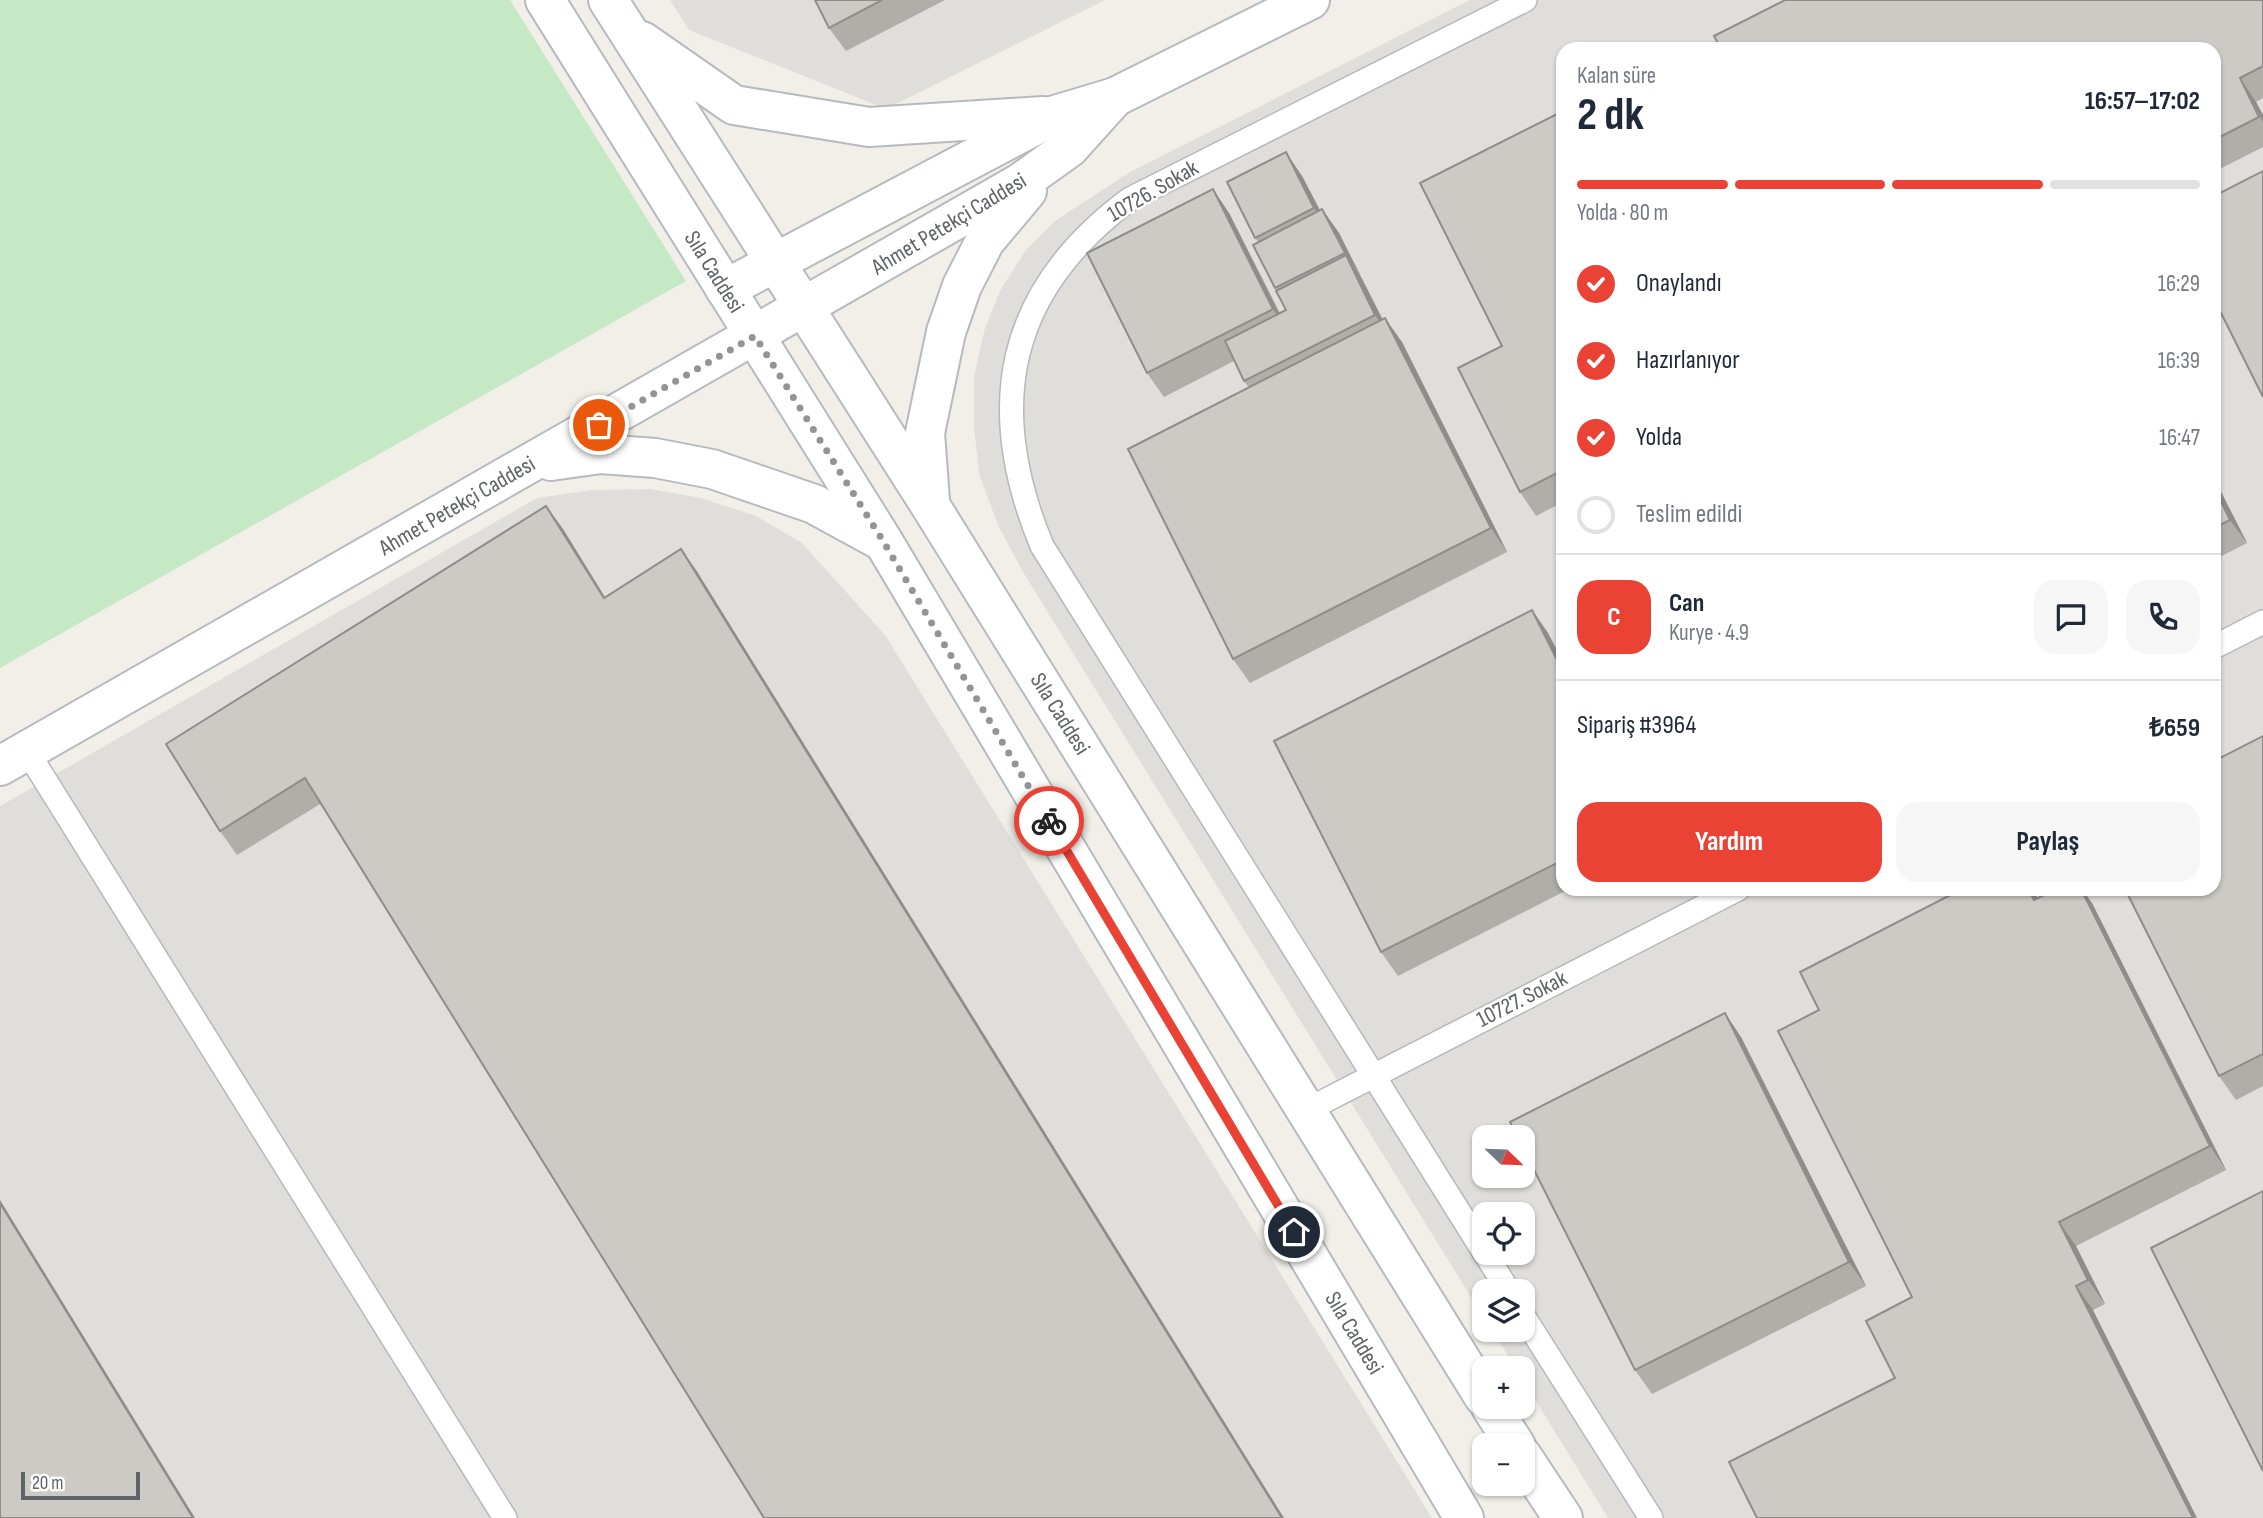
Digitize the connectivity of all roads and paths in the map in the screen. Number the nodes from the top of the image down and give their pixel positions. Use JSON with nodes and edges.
{"nodes":[{"id":1,"x":545,"y":0,"type":"edge"},
{"id":2,"x":608,"y":0,"type":"edge"},
{"id":3,"x":1310,"y":0,"type":"edge"},
{"id":4,"x":1525,"y":0,"type":"edge"},
{"id":5,"x":629,"y":32,"type":"junction"},
{"id":6,"x":1062,"y":132,"type":"junction"},
{"id":7,"x":775,"y":262,"type":"junction"},
{"id":8,"x":725,"y":289,"type":"junction"},
{"id":9,"x":804,"y":308,"type":"junction"},
{"id":10,"x":755,"y":336,"type":"junction"},
{"id":11,"x":532,"y":464,"type":"junction"},
{"id":12,"x":930,"y":505,"type":"junction"},
{"id":13,"x":883,"y":541,"type":"junction"},
{"id":14,"x":2263,"y":622,"type":"edge"},
{"id":15,"x":2221,"y":643,"type":"edge"},
{"id":16,"x":13,"y":759,"type":"edge"},
{"id":17,"x":1724,"y":896,"type":"edge"},
{"id":18,"x":1373,"y":1075,"type":"junction"},
{"id":19,"x":1305,"y":1111,"type":"junction"},
{"id":20,"x":1472,"y":1234,"type":"edge"},
{"id":21,"x":1535,"y":1335,"type":"edge"},
{"id":22,"x":1472,"y":1378,"type":"edge"},
{"id":23,"x":1535,"y":1476,"type":"edge"},
{"id":24,"x":505,"y":1518,"type":"edge"},
{"id":25,"x":1464,"y":1518,"type":"edge"},
{"id":26,"x":1563,"y":1518,"type":"edge"},
{"id":27,"x":1651,"y":1518,"type":"edge"}],
"edges":[{"from":1,"to":8,"type":"street","name":"Sıla Caddesi"},
{"from":2,"to":5,"type":"street","name":"Sıla Caddesi"},
{"from":3,"to":6,"type":"street","name":"Ahmet Petekçi Caddesi"},
{"from":4,"to":18,"type":"lane","name":"10726. Sokak"},
{"from":5,"to":6,"type":"street"},
{"from":5,"to":7,"type":"street","name":"Sıla Caddesi"},
{"from":6,"to":7,"type":"street","name":"Ahmet Petekçi Caddesi"},
{"from":6,"to":9,"type":"street","name":"Ahmet Petekçi Caddesi"},
{"from":6,"to":12,"type":"street"},
{"from":7,"to":8,"type":"street","name":"Ahmet Petekçi Caddesi"},
{"from":7,"to":9,"type":"street","name":"Sıla Caddesi"},
{"from":8,"to":10,"type":"street","name":"Sıla Caddesi"},
{"from":9,"to":10,"type":"street","name":"Ahmet Petekçi Caddesi"},
{"from":9,"to":12,"type":"street","name":"Sıla Caddesi"},
{"from":10,"to":11,"type":"street","name":"Ahmet Petekçi Caddesi"},
{"from":10,"to":13,"type":"street","name":"Sıla Caddesi"},
{"from":11,"to":13,"type":"street"},
{"from":11,"to":16,"type":"street","name":"Ahmet Petekçi Caddesi"},
{"from":12,"to":19,"type":"street","name":"Sıla Caddesi"},
{"from":13,"to":25,"type":"street","name":"Sıla Caddesi"},
{"from":14,"to":15,"type":"lane"},
{"from":16,"to":24,"type":"lane"},
{"from":17,"to":18,"type":"lane","name":"10727. Sokak"},
{"from":18,"to":19,"type":"lane","name":"10727. Sokak"},
{"from":18,"to":20,"type":"lane","name":"10726. Sokak"},
{"from":19,"to":22,"type":"street","name":"Sıla Caddesi"},
{"from":21,"to":27,"type":"lane"},
{"from":23,"to":26,"type":"street"}]}
